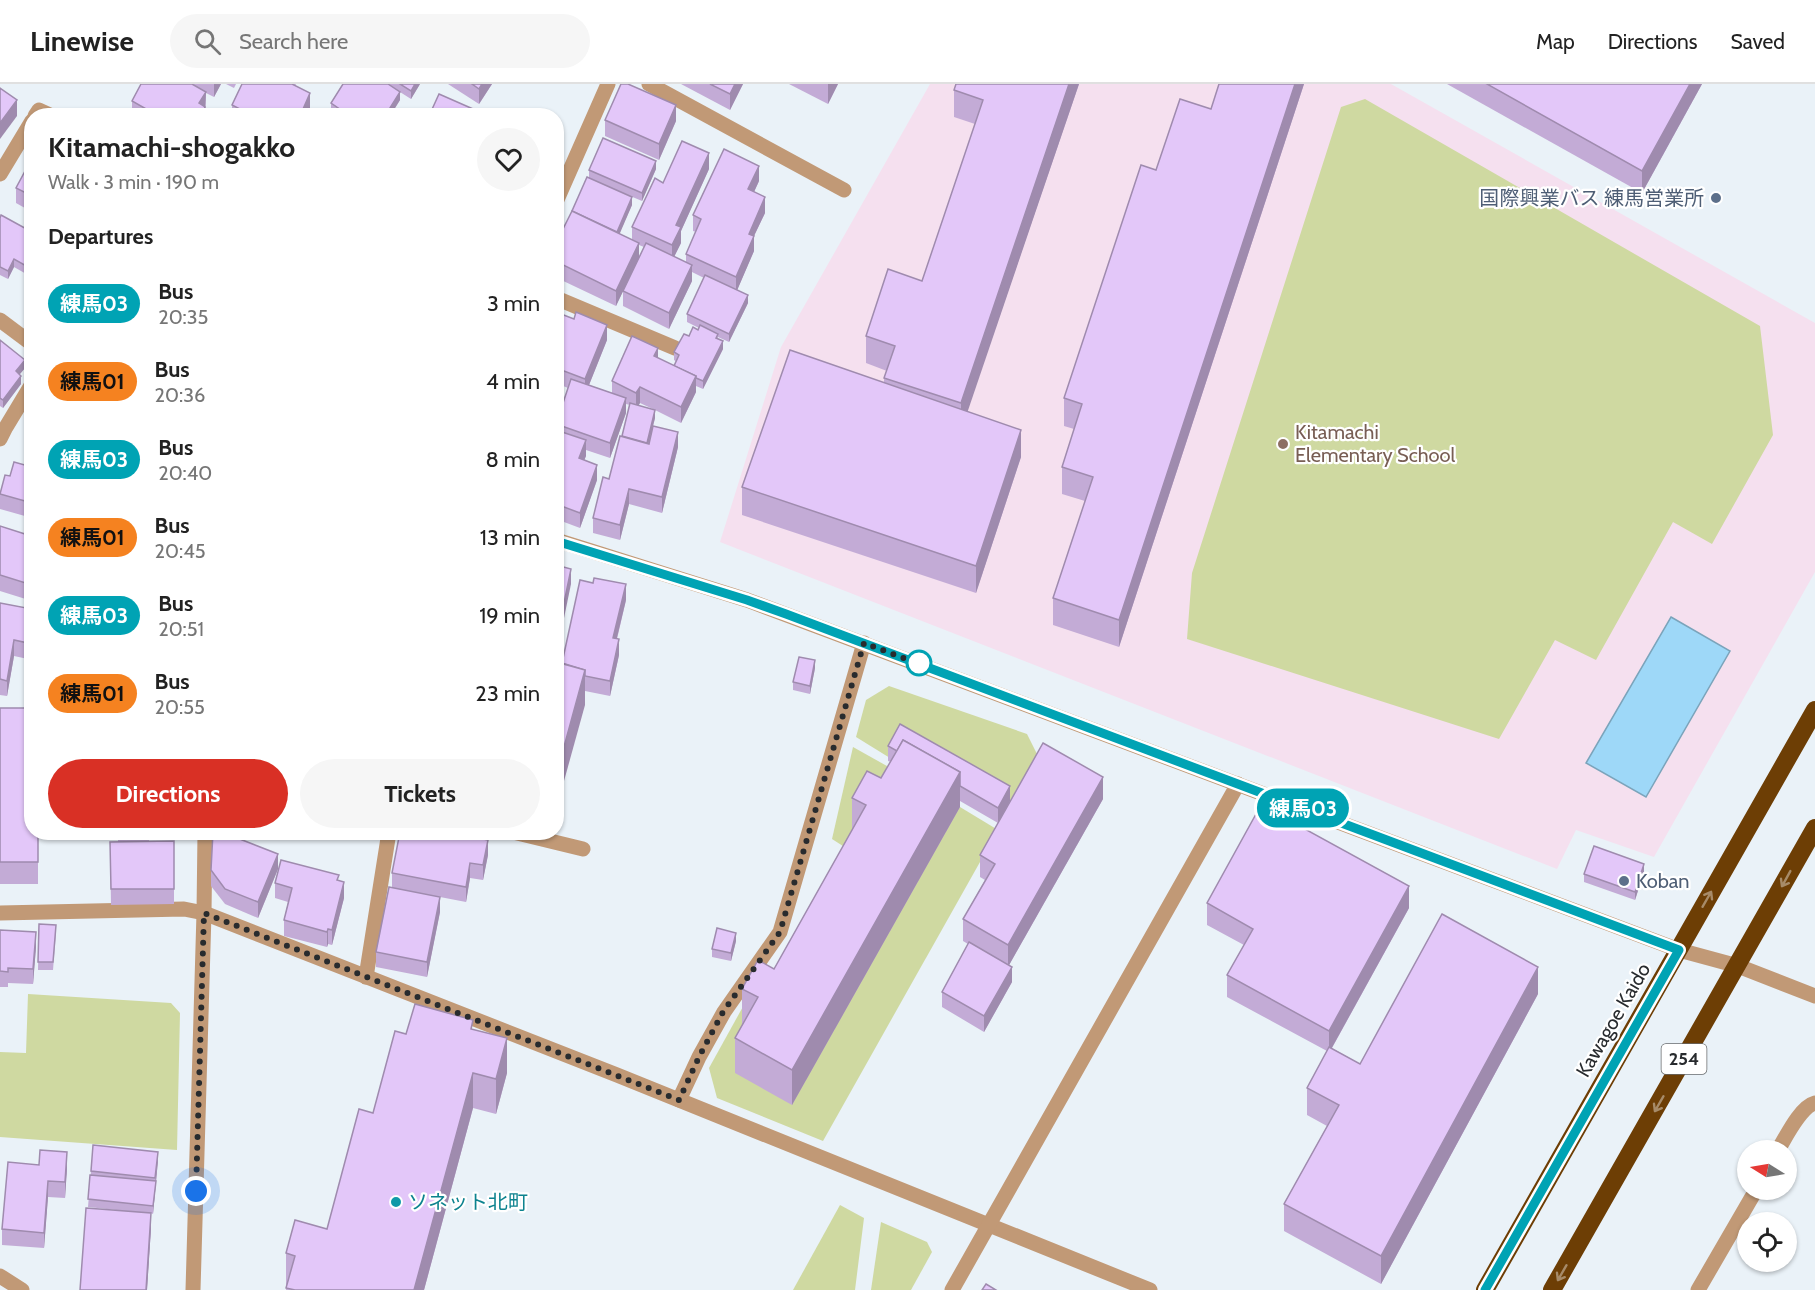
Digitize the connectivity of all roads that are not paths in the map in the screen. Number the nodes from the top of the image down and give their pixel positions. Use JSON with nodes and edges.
{"nodes":[{"id":1,"x":608,"y":84,"type":"edge"},
{"id":2,"x":649,"y":84,"type":"edge"},
{"id":3,"x":24,"y":134,"type":"edge"},
{"id":4,"x":0,"y":174,"type":"edge"},
{"id":5,"x":564,"y":184,"type":"edge"},
{"id":6,"x":844,"y":190,"type":"dead end"},
{"id":7,"x":564,"y":300,"type":"edge"},
{"id":8,"x":0,"y":320,"type":"edge"},
{"id":9,"x":24,"y":338,"type":"edge"},
{"id":10,"x":675,"y":348,"type":"edge"},
{"id":11,"x":24,"y":397,"type":"edge"},
{"id":12,"x":0,"y":440,"type":"edge"},
{"id":13,"x":564,"y":543,"type":"edge"},
{"id":14,"x":864,"y":643,"type":"junction"},
{"id":15,"x":1815,"y":710,"type":"edge"},
{"id":16,"x":1238,"y":784,"type":"junction"},
{"id":17,"x":1815,"y":828,"type":"edge"},
{"id":18,"x":205,"y":840,"type":"edge"},
{"id":19,"x":388,"y":840,"type":"edge"},
{"id":20,"x":546,"y":840,"type":"edge"},
{"id":21,"x":584,"y":849,"type":"dead end"},
{"id":22,"x":0,"y":913,"type":"edge"},
{"id":23,"x":204,"y":913,"type":"junction"},
{"id":24,"x":1679,"y":950,"type":"junction"},
{"id":25,"x":1738,"y":966,"type":"junction"},
{"id":26,"x":366,"y":977,"type":"junction"},
{"id":27,"x":1815,"y":996,"type":"edge"},
{"id":28,"x":679,"y":1100,"type":"junction"},
{"id":29,"x":1815,"y":1103,"type":"edge"},
{"id":30,"x":1784,"y":1140,"type":"edge"},
{"id":31,"x":1750,"y":1200,"type":"edge"},
{"id":32,"x":989,"y":1225,"type":"junction"},
{"id":33,"x":0,"y":1276,"type":"edge"},
{"id":34,"x":22,"y":1290,"type":"edge"},
{"id":35,"x":193,"y":1290,"type":"edge"},
{"id":36,"x":952,"y":1290,"type":"edge"},
{"id":37,"x":1150,"y":1290,"type":"edge"},
{"id":38,"x":1485,"y":1290,"type":"edge"},
{"id":39,"x":1552,"y":1290,"type":"edge"},
{"id":40,"x":1698,"y":1290,"type":"edge"}],
"edges":[{"from":1,"to":5,"type":"street"},
{"from":2,"to":6,"type":"street"},
{"from":3,"to":4,"type":"street"},
{"from":7,"to":10,"type":"street"},
{"from":8,"to":9,"type":"street"},
{"from":11,"to":12,"type":"street"},
{"from":13,"to":14,"type":"street"},
{"from":14,"to":16,"type":"street"},
{"from":14,"to":28,"type":"street"},
{"from":24,"to":15,"type":"highway","name":"Kawagoe Kaido","one_way":true},
{"from":16,"to":24,"type":"street"},
{"from":16,"to":32,"type":"street"},
{"from":17,"to":25,"type":"highway","number":"254","one_way":true},
{"from":18,"to":23,"type":"street"},
{"from":19,"to":26,"type":"street"},
{"from":20,"to":21,"type":"street"},
{"from":22,"to":23,"type":"street"},
{"from":23,"to":26,"type":"street"},
{"from":23,"to":35,"type":"street"},
{"from":24,"to":25,"type":"street"},
{"from":24,"to":38,"type":"highway","name":"Kawagoe Kaido"},
{"from":25,"to":27,"type":"street"},
{"from":25,"to":39,"type":"highway","number":"254","one_way":true},
{"from":26,"to":28,"type":"street"},
{"from":28,"to":32,"type":"street"},
{"from":29,"to":30,"type":"street"},
{"from":31,"to":40,"type":"street"},
{"from":32,"to":36,"type":"street"},
{"from":32,"to":37,"type":"street"},
{"from":33,"to":34,"type":"street"}]}
